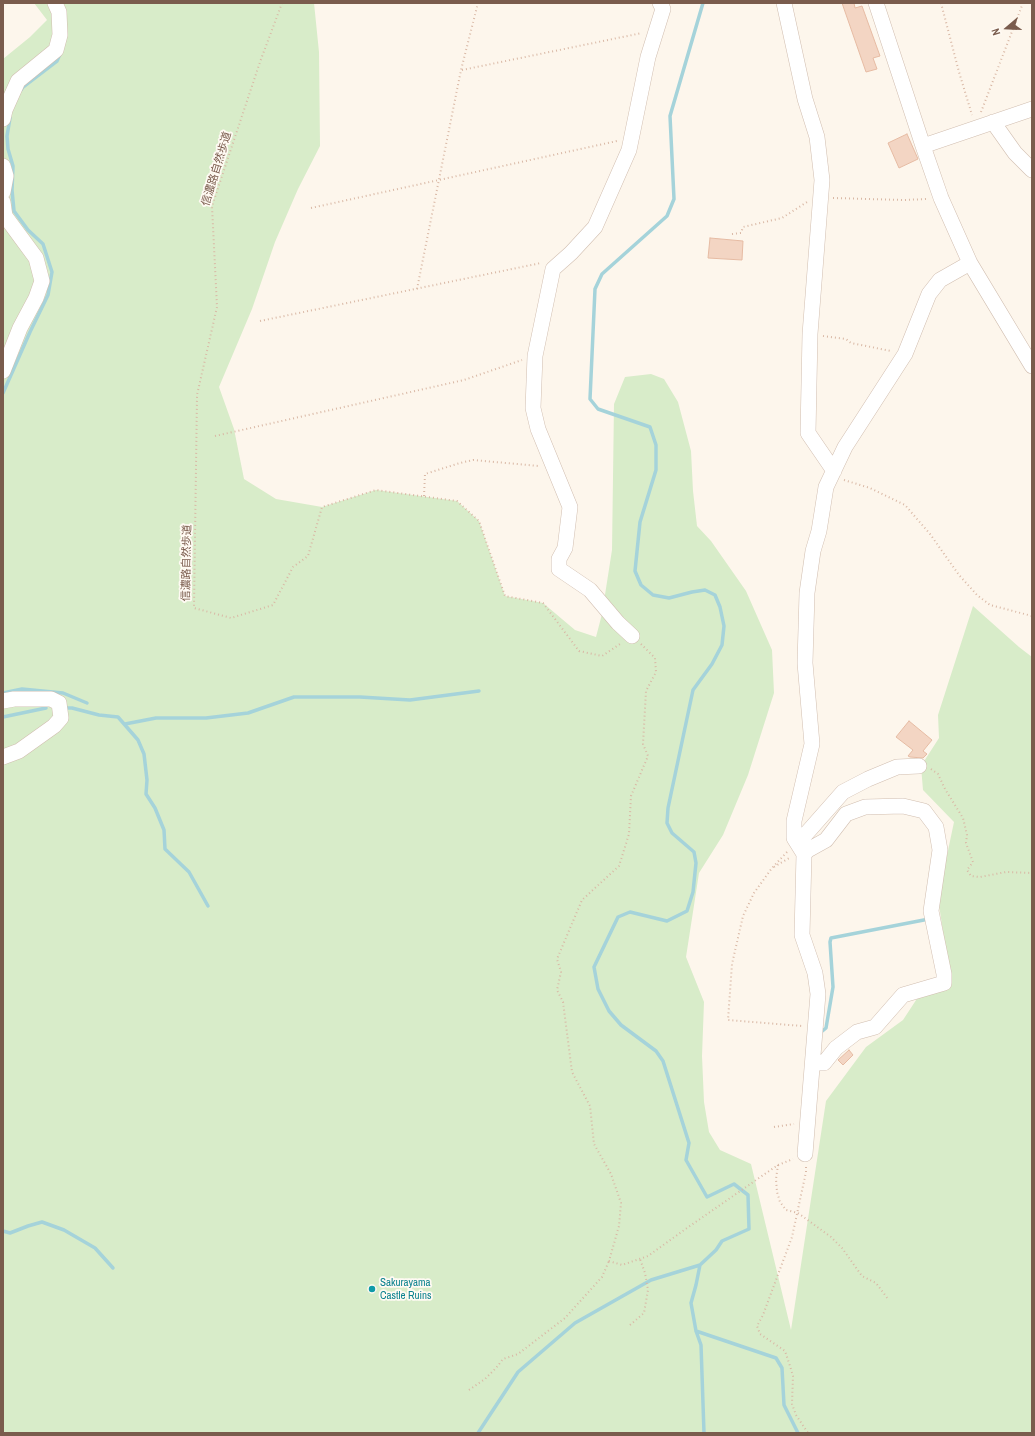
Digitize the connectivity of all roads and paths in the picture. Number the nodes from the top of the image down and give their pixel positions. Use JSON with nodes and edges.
{"nodes":[{"id":1,"x":55,"y":3,"type":"edge"},
{"id":2,"x":282,"y":3,"type":"edge"},
{"id":3,"x":478,"y":3,"type":"edge"},
{"id":4,"x":660,"y":3,"type":"edge"},
{"id":5,"x":784,"y":3,"type":"edge"},
{"id":6,"x":876,"y":3,"type":"edge"},
{"id":7,"x":941,"y":3,"type":"edge"},
{"id":8,"x":1023,"y":3,"type":"edge"},
{"id":9,"x":656,"y":30,"type":"junction"},
{"id":10,"x":461,"y":70,"type":"junction"},
{"id":11,"x":1032,"y":109,"type":"edge"},
{"id":12,"x":3,"y":119,"type":"edge"},
{"id":13,"x":993,"y":122,"type":"junction"},
{"id":14,"x":976,"y":128,"type":"junction"},
{"id":15,"x":632,"y":138,"type":"junction"},
{"id":16,"x":922,"y":146,"type":"junction"},
{"id":17,"x":3,"y":166,"type":"edge"},
{"id":18,"x":1032,"y":170,"type":"edge"},
{"id":19,"x":439,"y":180,"type":"junction"},
{"id":20,"x":3,"y":192,"type":"edge"},
{"id":21,"x":3,"y":202,"type":"edge"},
{"id":22,"x":311,"y":208,"type":"dead end"},
{"id":23,"x":970,"y":263,"type":"junction"},
{"id":24,"x":558,"y":264,"type":"junction"},
{"id":25,"x":417,"y":289,"type":"junction"},
{"id":26,"x":260,"y":321,"type":"dead end"},
{"id":27,"x":810,"y":334,"type":"junction"},
{"id":28,"x":906,"y":354,"type":"junction"},
{"id":29,"x":535,"y":356,"type":"junction"},
{"id":30,"x":1032,"y":366,"type":"edge"},
{"id":31,"x":3,"y":371,"type":"edge"},
{"id":32,"x":215,"y":436,"type":"dead end"},
{"id":33,"x":554,"y":467,"type":"junction"},
{"id":34,"x":832,"y":473,"type":"junction"},
{"id":35,"x":424,"y":496,"type":"junction"},
{"id":36,"x":1032,"y":616,"type":"edge"},
{"id":37,"x":632,"y":636,"type":"junction"},
{"id":38,"x":3,"y":701,"type":"edge"},
{"id":39,"x":3,"y":757,"type":"edge"},
{"id":40,"x":919,"y":766,"type":"dead end"},
{"id":41,"x":938,"y":774,"type":"dead end"},
{"id":42,"x":799,"y":845,"type":"junction"},
{"id":43,"x":772,"y":868,"type":"junction"},
{"id":44,"x":1032,"y":872,"type":"edge"},
{"id":45,"x":816,"y":1028,"type":"junction"},
{"id":46,"x":813,"y":1063,"type":"junction"},
{"id":47,"x":807,"y":1122,"type":"junction"},
{"id":48,"x":774,"y":1127,"type":"dead end"},
{"id":49,"x":805,"y":1154,"type":"junction"},
{"id":50,"x":778,"y":1165,"type":"junction"},
{"id":51,"x":798,"y":1213,"type":"junction"},
{"id":52,"x":640,"y":1259,"type":"junction"},
{"id":53,"x":609,"y":1261,"type":"junction"},
{"id":54,"x":888,"y":1299,"type":"dead end"},
{"id":55,"x":630,"y":1325,"type":"dead end"},
{"id":56,"x":469,"y":1390,"type":"dead end"},
{"id":57,"x":808,"y":1433,"type":"edge"}],
"edges":[{"from":1,"to":12,"type":"street"},
{"from":2,"to":35,"type":"path","name":"信濃路自然歩道"},
{"from":3,"to":10,"type":"path"},
{"from":4,"to":9,"type":"street"},
{"from":5,"to":27,"type":"street"},
{"from":6,"to":16,"type":"street"},
{"from":7,"to":14,"type":"path"},
{"from":8,"to":14,"type":"path"},
{"from":9,"to":10,"type":"path"},
{"from":9,"to":15,"type":"street"},
{"from":10,"to":19,"type":"path"},
{"from":11,"to":13,"type":"street"},
{"from":13,"to":14,"type":"street"},
{"from":13,"to":18,"type":"street"},
{"from":14,"to":16,"type":"street"},
{"from":15,"to":19,"type":"path"},
{"from":15,"to":24,"type":"street"},
{"from":16,"to":23,"type":"street"},
{"from":17,"to":20,"type":"street"},
{"from":19,"to":22,"type":"path"},
{"from":19,"to":25,"type":"path"},
{"from":21,"to":31,"type":"street"},
{"from":23,"to":28,"type":"street"},
{"from":23,"to":30,"type":"street"},
{"from":24,"to":25,"type":"path"},
{"from":24,"to":29,"type":"street"},
{"from":25,"to":26,"type":"path"},
{"from":27,"to":28,"type":"path"},
{"from":27,"to":34,"type":"street"},
{"from":28,"to":34,"type":"street"},
{"from":29,"to":32,"type":"path"},
{"from":29,"to":33,"type":"street"},
{"from":33,"to":35,"type":"path"},
{"from":33,"to":37,"type":"street"},
{"from":34,"to":36,"type":"path"},
{"from":34,"to":42,"type":"street"},
{"from":35,"to":37,"type":"path","name":"信濃路自然歩道"},
{"from":37,"to":53,"type":"path"},
{"from":38,"to":39,"type":"street"},
{"from":40,"to":42,"type":"street"},
{"from":41,"to":44,"type":"path"},
{"from":42,"to":43,"type":"path"},
{"from":42,"to":43,"type":"path"},
{"from":42,"to":45,"type":"street"},
{"from":42,"to":46,"type":"street"},
{"from":43,"to":45,"type":"path"},
{"from":45,"to":46,"type":"street"},
{"from":46,"to":47,"type":"street"},
{"from":47,"to":48,"type":"path"},
{"from":47,"to":49,"type":"street"},
{"from":49,"to":50,"type":"path"},
{"from":49,"to":51,"type":"path"},
{"from":50,"to":51,"type":"path"},
{"from":50,"to":52,"type":"path"},
{"from":51,"to":54,"type":"path"},
{"from":51,"to":57,"type":"path"},
{"from":52,"to":53,"type":"path"},
{"from":52,"to":55,"type":"path"},
{"from":53,"to":56,"type":"path"}]}
